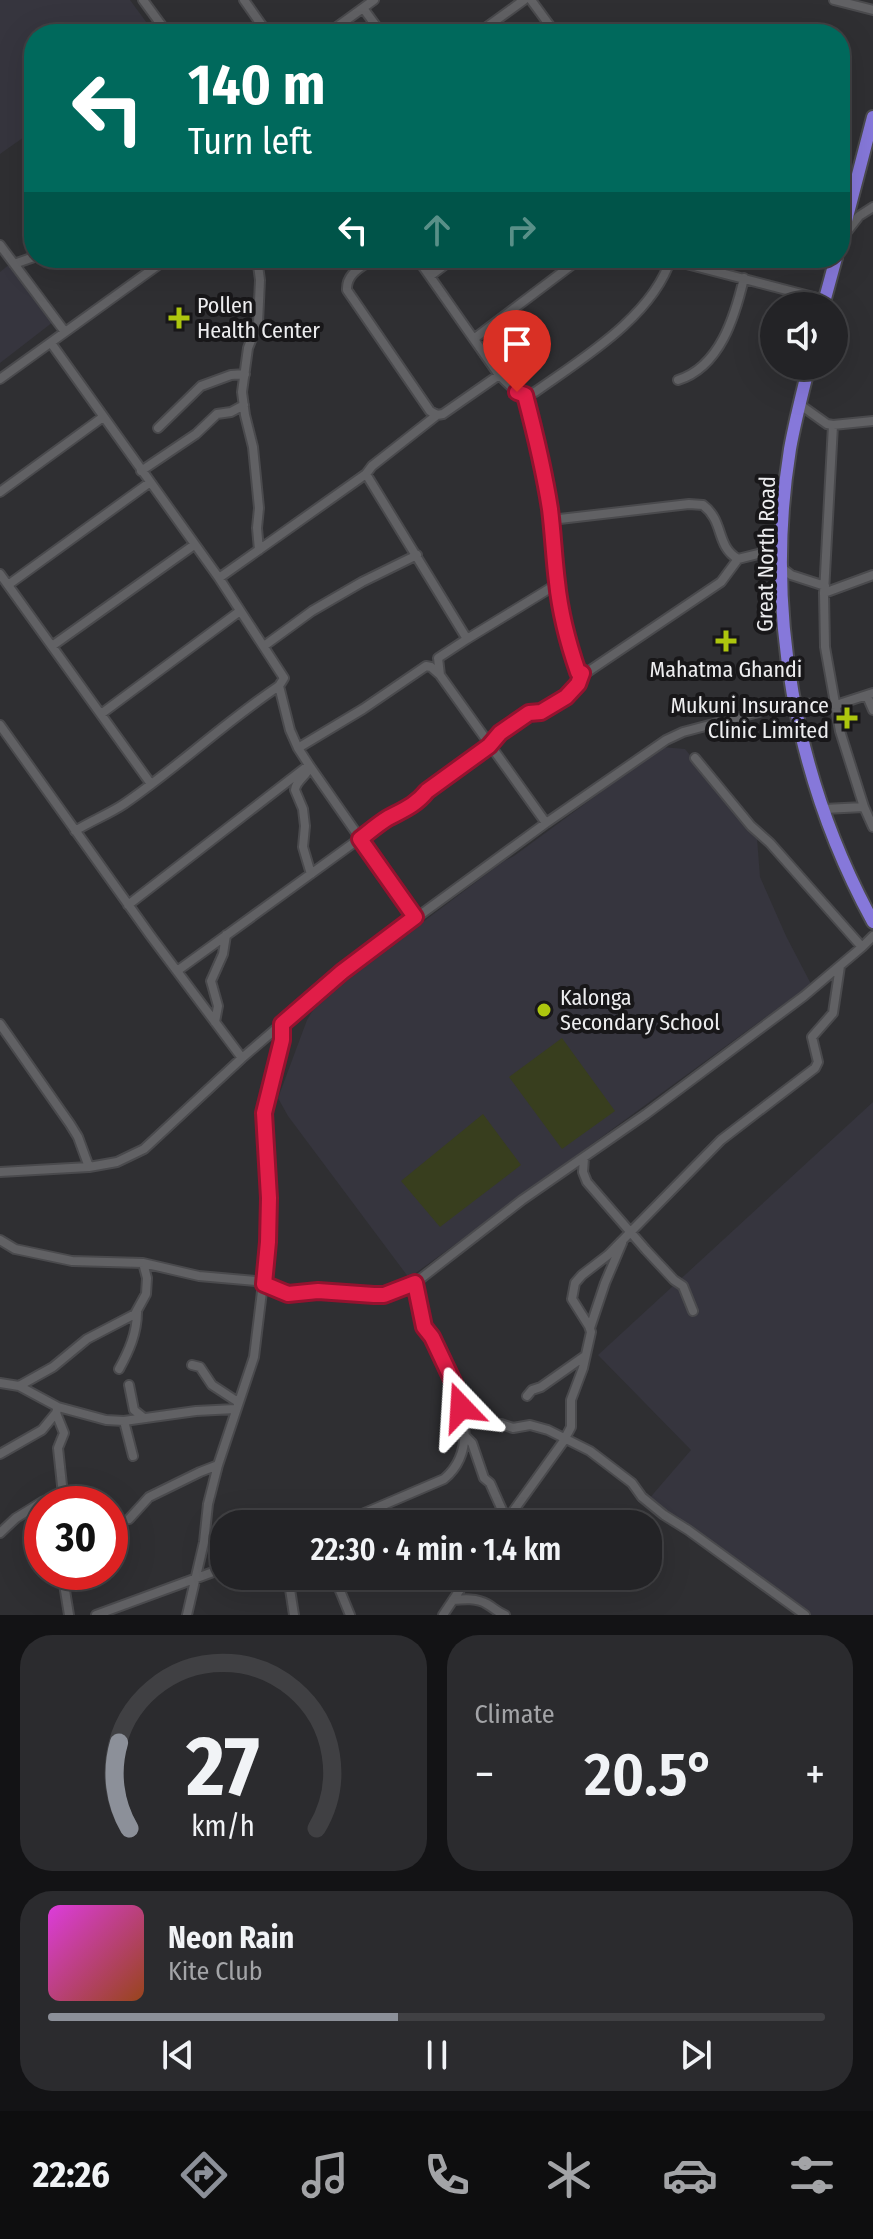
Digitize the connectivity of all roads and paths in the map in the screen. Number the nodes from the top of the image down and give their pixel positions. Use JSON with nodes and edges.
{"nodes":[{"id":1,"x":143,"y":0,"type":"edge"},
{"id":2,"x":244,"y":0,"type":"edge"},
{"id":3,"x":374,"y":0,"type":"edge"},
{"id":4,"x":524,"y":0,"type":"edge"},
{"id":5,"x":531,"y":0,"type":"edge"},
{"id":6,"x":834,"y":0,"type":"edge"},
{"id":7,"x":363,"y":8,"type":"junction"},
{"id":8,"x":873,"y":10,"type":"edge"},
{"id":9,"x":161,"y":24,"type":"edge"},
{"id":10,"x":261,"y":24,"type":"edge"},
{"id":11,"x":341,"y":24,"type":"edge"},
{"id":12,"x":375,"y":24,"type":"edge"},
{"id":13,"x":491,"y":24,"type":"edge"},
{"id":14,"x":549,"y":24,"type":"edge"},
{"id":15,"x":873,"y":117,"type":"edge"},
{"id":16,"x":850,"y":206,"type":"edge"},
{"id":17,"x":873,"y":207,"type":"edge"},
{"id":18,"x":850,"y":228,"type":"edge"},
{"id":19,"x":0,"y":245,"type":"edge"},
{"id":20,"x":24,"y":258,"type":"edge"},
{"id":21,"x":12,"y":260,"type":"junction"},
{"id":22,"x":0,"y":264,"type":"edge"},
{"id":23,"x":154,"y":268,"type":"edge"},
{"id":24,"x":258,"y":268,"type":"edge"},
{"id":25,"x":360,"y":268,"type":"edge"},
{"id":26,"x":424,"y":268,"type":"edge"},
{"id":27,"x":441,"y":268,"type":"edge"},
{"id":28,"x":568,"y":268,"type":"edge"},
{"id":29,"x":667,"y":268,"type":"edge"},
{"id":30,"x":706,"y":268,"type":"edge"},
{"id":31,"x":833,"y":268,"type":"edge"},
{"id":32,"x":430,"y":276,"type":"junction"},
{"id":33,"x":744,"y":278,"type":"junction"},
{"id":34,"x":789,"y":292,"type":"edge"},
{"id":35,"x":827,"y":292,"type":"edge"},
{"id":36,"x":65,"y":332,"type":"junction"},
{"id":37,"x":475,"y":338,"type":"junction"},
{"id":38,"x":51,"y":343,"type":"junction"},
{"id":39,"x":245,"y":374,"type":"junction"},
{"id":40,"x":499,"y":375,"type":"junction"},
{"id":41,"x":0,"y":379,"type":"edge"},
{"id":42,"x":678,"y":380,"type":"dead end"},
{"id":43,"x":805,"y":380,"type":"edge"},
{"id":44,"x":525,"y":395,"type":"junction"},
{"id":45,"x":799,"y":404,"type":"junction"},
{"id":46,"x":244,"y":405,"type":"junction"},
{"id":47,"x":437,"y":415,"type":"junction"},
{"id":48,"x":103,"y":417,"type":"junction"},
{"id":49,"x":873,"y":421,"type":"edge"},
{"id":50,"x":833,"y":425,"type":"junction"},
{"id":51,"x":158,"y":428,"type":"dead end"},
{"id":52,"x":141,"y":471,"type":"junction"},
{"id":53,"x":366,"y":474,"type":"junction"},
{"id":54,"x":149,"y":483,"type":"junction"},
{"id":55,"x":0,"y":492,"type":"edge"},
{"id":56,"x":551,"y":520,"type":"junction"},
{"id":57,"x":194,"y":545,"type":"junction"},
{"id":58,"x":782,"y":548,"type":"junction"},
{"id":59,"x":259,"y":550,"type":"junction"},
{"id":60,"x":417,"y":555,"type":"junction"},
{"id":61,"x":738,"y":559,"type":"junction"},
{"id":62,"x":782,"y":568,"type":"junction"},
{"id":63,"x":0,"y":574,"type":"edge"},
{"id":64,"x":873,"y":575,"type":"edge"},
{"id":65,"x":219,"y":578,"type":"junction"},
{"id":66,"x":557,"y":584,"type":"junction"},
{"id":67,"x":8,"y":585,"type":"junction"},
{"id":68,"x":824,"y":589,"type":"junction"},
{"id":69,"x":240,"y":611,"type":"junction"},
{"id":70,"x":467,"y":639,"type":"junction"},
{"id":71,"x":52,"y":646,"type":"junction"},
{"id":72,"x":264,"y":646,"type":"junction"},
{"id":73,"x":438,"y":658,"type":"junction"},
{"id":74,"x":428,"y":666,"type":"junction"},
{"id":75,"x":582,"y":673,"type":"junction"},
{"id":76,"x":440,"y":675,"type":"junction"},
{"id":77,"x":279,"y":686,"type":"junction"},
{"id":78,"x":870,"y":694,"type":"edge"},
{"id":79,"x":793,"y":703,"type":"junction"},
{"id":80,"x":836,"y":705,"type":"junction"},
{"id":81,"x":873,"y":710,"type":"edge"},
{"id":82,"x":101,"y":714,"type":"junction"},
{"id":83,"x":0,"y":725,"type":"edge"},
{"id":84,"x":489,"y":746,"type":"junction"},
{"id":85,"x":298,"y":748,"type":"junction"},
{"id":86,"x":695,"y":758,"type":"dead end"},
{"id":87,"x":309,"y":765,"type":"junction"},
{"id":88,"x":151,"y":784,"type":"junction"},
{"id":89,"x":864,"y":807,"type":"junction"},
{"id":90,"x":824,"y":809,"type":"junction"},
{"id":91,"x":546,"y":823,"type":"junction"},
{"id":92,"x":873,"y":827,"type":"edge"},
{"id":93,"x":75,"y":831,"type":"junction"},
{"id":94,"x":360,"y":839,"type":"junction"},
{"id":95,"x":311,"y":874,"type":"junction"},
{"id":96,"x":128,"y":905,"type":"junction"},
{"id":97,"x":415,"y":917,"type":"junction"},
{"id":98,"x":873,"y":922,"type":"edge"},
{"id":99,"x":226,"y":934,"type":"junction"},
{"id":100,"x":873,"y":936,"type":"edge"},
{"id":101,"x":862,"y":947,"type":"junction"},
{"id":102,"x":840,"y":966,"type":"junction"},
{"id":103,"x":177,"y":971,"type":"junction"},
{"id":104,"x":215,"y":1022,"type":"junction"},
{"id":105,"x":0,"y":1024,"type":"edge"},
{"id":106,"x":282,"y":1024,"type":"junction"},
{"id":107,"x":242,"y":1058,"type":"junction"},
{"id":108,"x":585,"y":1158,"type":"junction"},
{"id":109,"x":89,"y":1167,"type":"junction"},
{"id":110,"x":0,"y":1172,"type":"edge"},
{"id":111,"x":631,"y":1232,"type":"junction"},
{"id":112,"x":624,"y":1239,"type":"junction"},
{"id":113,"x":0,"y":1240,"type":"edge"},
{"id":114,"x":143,"y":1263,"type":"junction"},
{"id":115,"x":415,"y":1283,"type":"junction"},
{"id":116,"x":264,"y":1284,"type":"junction"},
{"id":117,"x":137,"y":1311,"type":"junction"},
{"id":118,"x":693,"y":1311,"type":"dead end"},
{"id":119,"x":590,"y":1328,"type":"junction"},
{"id":120,"x":586,"y":1355,"type":"junction"},
{"id":121,"x":192,"y":1365,"type":"dead end"},
{"id":122,"x":119,"y":1369,"type":"dead end"},
{"id":123,"x":0,"y":1383,"type":"edge"},
{"id":124,"x":129,"y":1385,"type":"dead end"},
{"id":125,"x":19,"y":1386,"type":"junction"},
{"id":126,"x":527,"y":1396,"type":"dead end"},
{"id":127,"x":237,"y":1406,"type":"junction"},
{"id":128,"x":57,"y":1410,"type":"junction"},
{"id":129,"x":144,"y":1419,"type":"junction"},
{"id":130,"x":124,"y":1421,"type":"junction"},
{"id":131,"x":501,"y":1424,"type":"dead end"},
{"id":132,"x":464,"y":1435,"type":"junction"},
{"id":133,"x":564,"y":1439,"type":"junction"},
{"id":134,"x":0,"y":1454,"type":"edge"},
{"id":135,"x":133,"y":1456,"type":"dead end"},
{"id":136,"x":218,"y":1465,"type":"junction"},
{"id":137,"x":62,"y":1486,"type":"edge"},
{"id":138,"x":372,"y":1510,"type":"edge"},
{"id":139,"x":501,"y":1510,"type":"edge"},
{"id":140,"x":514,"y":1510,"type":"edge"},
{"id":141,"x":24,"y":1513,"type":"edge"},
{"id":142,"x":129,"y":1519,"type":"dead end"},
{"id":143,"x":0,"y":1533,"type":"edge"},
{"id":144,"x":210,"y":1574,"type":"edge"},
{"id":145,"x":196,"y":1579,"type":"junction"},
{"id":146,"x":65,"y":1590,"type":"edge"},
{"id":147,"x":290,"y":1590,"type":"edge"},
{"id":148,"x":340,"y":1590,"type":"edge"},
{"id":149,"x":460,"y":1590,"type":"edge"},
{"id":150,"x":453,"y":1600,"type":"junction"},
{"id":151,"x":122,"y":1610,"type":"edge"},
{"id":152,"x":69,"y":1615,"type":"edge"},
{"id":153,"x":96,"y":1615,"type":"edge"},
{"id":154,"x":187,"y":1615,"type":"edge"},
{"id":155,"x":294,"y":1615,"type":"edge"},
{"id":156,"x":350,"y":1615,"type":"edge"},
{"id":157,"x":443,"y":1615,"type":"edge"},
{"id":158,"x":505,"y":1615,"type":"edge"},
{"id":159,"x":805,"y":1615,"type":"edge"}],
"edges":[{"from":1,"to":9,"type":"street"},
{"from":2,"to":10,"type":"street"},
{"from":3,"to":7,"type":"street"},
{"from":4,"to":13,"type":"street"},
{"from":5,"to":14,"type":"street"},
{"from":6,"to":8,"type":"street"},
{"from":7,"to":11,"type":"street"},
{"from":7,"to":12,"type":"street"},
{"from":15,"to":16,"type":"highway"},
{"from":17,"to":18,"type":"street"},
{"from":19,"to":21,"type":"street"},
{"from":20,"to":21,"type":"street"},
{"from":21,"to":22,"type":"street"},
{"from":21,"to":36,"type":"street"},
{"from":23,"to":36,"type":"street"},
{"from":24,"to":39,"type":"street"},
{"from":25,"to":47,"type":"street"},
{"from":26,"to":32,"type":"street"},
{"from":27,"to":32,"type":"street"},
{"from":28,"to":37,"type":"street"},
{"from":29,"to":44,"type":"street"},
{"from":30,"to":33,"type":"street"},
{"from":31,"to":35,"type":"highway"},
{"from":32,"to":37,"type":"street"},
{"from":33,"to":34,"type":"street"},
{"from":33,"to":42,"type":"street"},
{"from":36,"to":38,"type":"street"},
{"from":37,"to":40,"type":"street"},
{"from":38,"to":41,"type":"street"},
{"from":38,"to":48,"type":"street"},
{"from":39,"to":46,"type":"street"},
{"from":39,"to":51,"type":"street"},
{"from":40,"to":44,"type":"street"},
{"from":40,"to":47,"type":"street"},
{"from":43,"to":45,"type":"highway","name":"Great North Road"},
{"from":44,"to":56,"type":"street"},
{"from":45,"to":50,"type":"street"},
{"from":45,"to":58,"type":"highway","name":"Great North Road"},
{"from":46,"to":52,"type":"street"},
{"from":46,"to":59,"type":"street"},
{"from":47,"to":53,"type":"street"},
{"from":48,"to":52,"type":"street"},
{"from":48,"to":55,"type":"street"},
{"from":49,"to":50,"type":"street"},
{"from":50,"to":68,"type":"street"},
{"from":52,"to":54,"type":"street"},
{"from":53,"to":59,"type":"street"},
{"from":53,"to":60,"type":"street"},
{"from":54,"to":57,"type":"street"},
{"from":54,"to":67,"type":"street"},
{"from":56,"to":61,"type":"street"},
{"from":56,"to":66,"type":"street"},
{"from":57,"to":65,"type":"street"},
{"from":57,"to":71,"type":"street"},
{"from":58,"to":61,"type":"street"},
{"from":58,"to":62,"type":"highway","name":"Great North Road"},
{"from":59,"to":65,"type":"street"},
{"from":60,"to":70,"type":"street"},
{"from":60,"to":72,"type":"street"},
{"from":61,"to":75,"type":"street"},
{"from":62,"to":68,"type":"street"},
{"from":62,"to":79,"type":"highway","name":"Great North Road"},
{"from":63,"to":67,"type":"street"},
{"from":64,"to":68,"type":"street"},
{"from":65,"to":69,"type":"street"},
{"from":66,"to":70,"type":"street"},
{"from":66,"to":75,"type":"street"},
{"from":67,"to":71,"type":"street"},
{"from":68,"to":80,"type":"street"},
{"from":69,"to":72,"type":"street"},
{"from":69,"to":82,"type":"street"},
{"from":70,"to":73,"type":"street"},
{"from":71,"to":82,"type":"street"},
{"from":72,"to":77,"type":"street"},
{"from":73,"to":74,"type":"street"},
{"from":73,"to":76,"type":"street"},
{"from":74,"to":76,"type":"street"},
{"from":74,"to":85,"type":"street"},
{"from":75,"to":84,"type":"street"},
{"from":76,"to":84,"type":"street"},
{"from":77,"to":85,"type":"street"},
{"from":77,"to":88,"type":"street"},
{"from":78,"to":80,"type":"street"},
{"from":78,"to":81,"type":"street"},
{"from":79,"to":80,"type":"street"},
{"from":79,"to":90,"type":"highway","name":"Great North Road"},
{"from":79,"to":91,"type":"street"},
{"from":80,"to":89,"type":"street"},
{"from":82,"to":88,"type":"street"},
{"from":83,"to":93,"type":"street"},
{"from":84,"to":91,"type":"street"},
{"from":84,"to":94,"type":"street"},
{"from":85,"to":87,"type":"street"},
{"from":86,"to":101,"type":"street"},
{"from":87,"to":94,"type":"street"},
{"from":87,"to":95,"type":"street"},
{"from":87,"to":96,"type":"street"},
{"from":88,"to":93,"type":"street"},
{"from":89,"to":90,"type":"street"},
{"from":89,"to":92,"type":"street"},
{"from":90,"to":98,"type":"highway","name":"Great North Road"},
{"from":91,"to":97,"type":"street"},
{"from":93,"to":96,"type":"street"},
{"from":94,"to":95,"type":"street"},
{"from":94,"to":97,"type":"street"},
{"from":95,"to":99,"type":"street"},
{"from":96,"to":103,"type":"street"},
{"from":97,"to":106,"type":"street"},
{"from":99,"to":103,"type":"street"},
{"from":99,"to":104,"type":"street"},
{"from":100,"to":101,"type":"street"},
{"from":101,"to":102,"type":"street"},
{"from":102,"to":108,"type":"street"},
{"from":102,"to":111,"type":"street"},
{"from":103,"to":104,"type":"street"},
{"from":104,"to":107,"type":"street"},
{"from":105,"to":109,"type":"street"},
{"from":106,"to":107,"type":"street"},
{"from":106,"to":116,"type":"street"},
{"from":107,"to":109,"type":"street"},
{"from":108,"to":111,"type":"street"},
{"from":108,"to":115,"type":"street"},
{"from":109,"to":110,"type":"street"},
{"from":111,"to":112,"type":"street"},
{"from":111,"to":118,"type":"street"},
{"from":112,"to":119,"type":"street"},
{"from":112,"to":119,"type":"street"},
{"from":113,"to":114,"type":"street"},
{"from":114,"to":116,"type":"street"},
{"from":114,"to":117,"type":"street"},
{"from":115,"to":116,"type":"street"},
{"from":115,"to":132,"type":"street"},
{"from":116,"to":127,"type":"street"},
{"from":117,"to":122,"type":"street"},
{"from":117,"to":125,"type":"street"},
{"from":119,"to":120,"type":"street"},
{"from":120,"to":126,"type":"street"},
{"from":120,"to":133,"type":"street"},
{"from":121,"to":127,"type":"street"},
{"from":123,"to":125,"type":"street"},
{"from":124,"to":129,"type":"street"},
{"from":125,"to":128,"type":"street"},
{"from":127,"to":129,"type":"street"},
{"from":127,"to":136,"type":"street"},
{"from":128,"to":130,"type":"street"},
{"from":128,"to":134,"type":"street"},
{"from":128,"to":137,"type":"street"},
{"from":129,"to":130,"type":"street"},
{"from":130,"to":135,"type":"street"},
{"from":131,"to":133,"type":"street"},
{"from":132,"to":138,"type":"street"},
{"from":132,"to":139,"type":"street"},
{"from":133,"to":140,"type":"street"},
{"from":133,"to":159,"type":"street"},
{"from":136,"to":142,"type":"street"},
{"from":136,"to":145,"type":"street"},
{"from":141,"to":143,"type":"street"},
{"from":144,"to":145,"type":"street"},
{"from":145,"to":151,"type":"street"},
{"from":145,"to":154,"type":"street"},
{"from":146,"to":152,"type":"street"},
{"from":147,"to":155,"type":"street"},
{"from":148,"to":156,"type":"street"},
{"from":149,"to":150,"type":"street"},
{"from":150,"to":157,"type":"street"},
{"from":150,"to":158,"type":"street"},
{"from":151,"to":153,"type":"street"}]}
